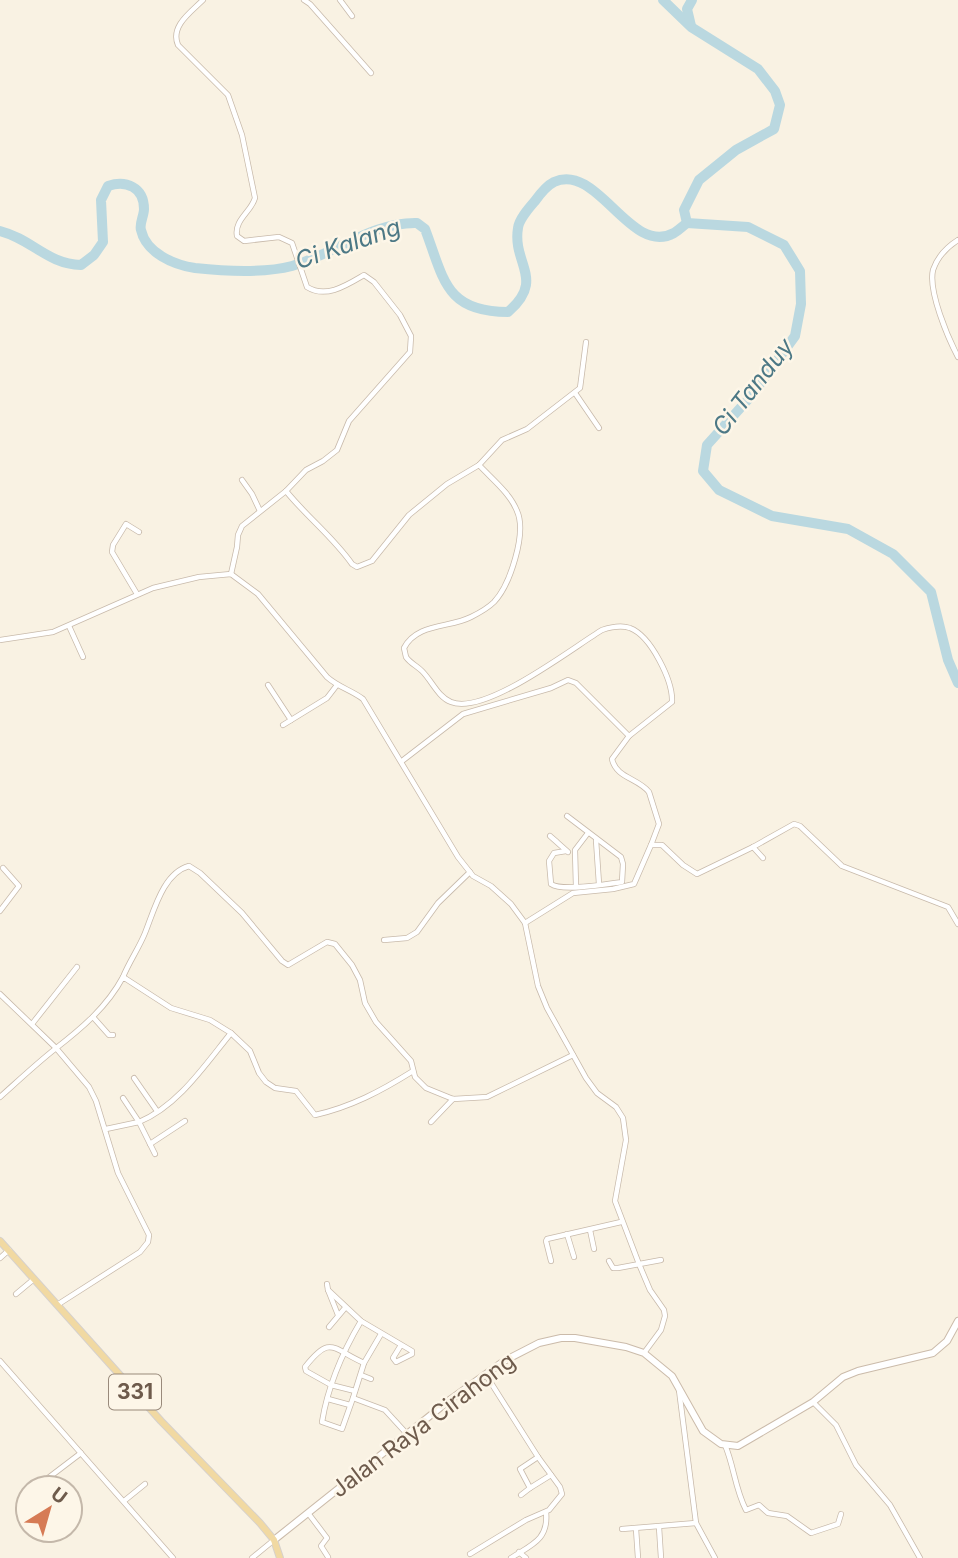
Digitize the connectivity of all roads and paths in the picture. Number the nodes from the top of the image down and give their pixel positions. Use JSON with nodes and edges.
{"nodes":[{"id":1,"x":203,"y":0,"type":"edge"},
{"id":2,"x":304,"y":0,"type":"edge"},
{"id":3,"x":340,"y":0,"type":"edge"},
{"id":4,"x":352,"y":16,"type":"dead end"},
{"id":5,"x":371,"y":73,"type":"dead end"},
{"id":6,"x":958,"y":240,"type":"edge"},
{"id":7,"x":586,"y":342,"type":"dead end"},
{"id":8,"x":958,"y":357,"type":"edge"},
{"id":9,"x":575,"y":393,"type":"junction"},
{"id":10,"x":600,"y":428,"type":"dead end"},
{"id":11,"x":480,"y":465,"type":"junction"},
{"id":12,"x":242,"y":480,"type":"dead end"},
{"id":13,"x":286,"y":491,"type":"junction"},
{"id":14,"x":260,"y":511,"type":"junction"},
{"id":15,"x":139,"y":532,"type":"dead end"},
{"id":16,"x":231,"y":574,"type":"junction"},
{"id":17,"x":137,"y":594,"type":"junction"},
{"id":18,"x":69,"y":626,"type":"junction"},
{"id":19,"x":0,"y":640,"type":"edge"},
{"id":20,"x":83,"y":657,"type":"dead end"},
{"id":21,"x":268,"y":685,"type":"dead end"},
{"id":22,"x":337,"y":685,"type":"junction"},
{"id":23,"x":464,"y":704,"type":"junction"},
{"id":24,"x":463,"y":714,"type":"junction"},
{"id":25,"x":291,"y":720,"type":"junction"},
{"id":26,"x":283,"y":725,"type":"dead end"},
{"id":27,"x":629,"y":736,"type":"junction"},
{"id":28,"x":402,"y":761,"type":"junction"},
{"id":29,"x":567,"y":816,"type":"dead end"},
{"id":30,"x":588,"y":833,"type":"junction"},
{"id":31,"x":596,"y":839,"type":"junction"},
{"id":32,"x":557,"y":842,"type":"dead end"},
{"id":33,"x":651,"y":845,"type":"junction"},
{"id":34,"x":753,"y":847,"type":"junction"},
{"id":35,"x":566,"y":851,"type":"junction"},
{"id":36,"x":574,"y":857,"type":"junction"},
{"id":37,"x":763,"y":858,"type":"dead end"},
{"id":38,"x":3,"y":868,"type":"dead end"},
{"id":39,"x":470,"y":872,"type":"junction"},
{"id":40,"x":599,"y":884,"type":"junction"},
{"id":41,"x":576,"y":886,"type":"junction"},
{"id":42,"x":573,"y":893,"type":"junction"},
{"id":43,"x":0,"y":911,"type":"edge"},
{"id":44,"x":525,"y":923,"type":"junction"},
{"id":45,"x":958,"y":924,"type":"edge"},
{"id":46,"x":384,"y":940,"type":"dead end"},
{"id":47,"x":77,"y":967,"type":"dead end"},
{"id":48,"x":123,"y":977,"type":"junction"},
{"id":49,"x":0,"y":993,"type":"edge"},
{"id":50,"x":93,"y":1017,"type":"junction"},
{"id":51,"x":33,"y":1024,"type":"junction"},
{"id":52,"x":231,"y":1033,"type":"junction"},
{"id":53,"x":113,"y":1035,"type":"dead end"},
{"id":54,"x":56,"y":1048,"type":"junction"},
{"id":55,"x":573,"y":1055,"type":"junction"},
{"id":56,"x":413,"y":1071,"type":"junction"},
{"id":57,"x":134,"y":1078,"type":"dead end"},
{"id":58,"x":0,"y":1097,"type":"edge"},
{"id":59,"x":123,"y":1098,"type":"dead end"},
{"id":60,"x":453,"y":1099,"type":"junction"},
{"id":61,"x":157,"y":1111,"type":"junction"},
{"id":62,"x":185,"y":1121,"type":"dead end"},
{"id":63,"x":139,"y":1122,"type":"junction"},
{"id":64,"x":431,"y":1122,"type":"dead end"},
{"id":65,"x":106,"y":1129,"type":"junction"},
{"id":66,"x":150,"y":1144,"type":"junction"},
{"id":67,"x":155,"y":1154,"type":"dead end"},
{"id":68,"x":621,"y":1222,"type":"junction"},
{"id":69,"x":590,"y":1230,"type":"junction"},
{"id":70,"x":567,"y":1234,"type":"junction"},
{"id":71,"x":0,"y":1241,"type":"edge"},
{"id":72,"x":9,"y":1250,"type":"junction"},
{"id":73,"x":594,"y":1250,"type":"dead end"},
{"id":74,"x":574,"y":1257,"type":"dead end"},
{"id":75,"x":0,"y":1258,"type":"edge"},
{"id":76,"x":551,"y":1261,"type":"dead end"},
{"id":77,"x":609,"y":1261,"type":"dead end"},
{"id":78,"x":661,"y":1261,"type":"dead end"},
{"id":79,"x":639,"y":1264,"type":"junction"},
{"id":80,"x":34,"y":1279,"type":"junction"},
{"id":81,"x":16,"y":1294,"type":"dead end"},
{"id":82,"x":56,"y":1306,"type":"junction"},
{"id":83,"x":345,"y":1308,"type":"junction"},
{"id":84,"x":338,"y":1315,"type":"junction"},
{"id":85,"x":360,"y":1321,"type":"junction"},
{"id":86,"x":958,"y":1321,"type":"edge"},
{"id":87,"x":329,"y":1327,"type":"dead end"},
{"id":88,"x":381,"y":1334,"type":"junction"},
{"id":89,"x":401,"y":1345,"type":"dead end"},
{"id":90,"x":342,"y":1353,"type":"junction"},
{"id":91,"x":644,"y":1353,"type":"junction"},
{"id":92,"x":0,"y":1362,"type":"edge"},
{"id":93,"x":364,"y":1363,"type":"junction"},
{"id":94,"x":361,"y":1375,"type":"junction"},
{"id":95,"x":486,"y":1375,"type":"junction"},
{"id":96,"x":371,"y":1379,"type":"dead end"},
{"id":97,"x":331,"y":1385,"type":"junction"},
{"id":98,"x":679,"y":1388,"type":"junction"},
{"id":99,"x":355,"y":1391,"type":"junction"},
{"id":100,"x":353,"y":1398,"type":"junction"},
{"id":101,"x":328,"y":1399,"type":"junction"},
{"id":102,"x":813,"y":1402,"type":"junction"},
{"id":103,"x":350,"y":1405,"type":"junction"},
{"id":104,"x":407,"y":1434,"type":"junction"},
{"id":105,"x":725,"y":1445,"type":"junction"},
{"id":106,"x":80,"y":1453,"type":"junction"},
{"id":107,"x":538,"y":1457,"type":"junction"},
{"id":108,"x":52,"y":1474,"type":"edge"},
{"id":109,"x":551,"y":1475,"type":"junction"},
{"id":110,"x":145,"y":1484,"type":"dead end"},
{"id":111,"x":530,"y":1488,"type":"junction"},
{"id":112,"x":521,"y":1495,"type":"dead end"},
{"id":113,"x":124,"y":1501,"type":"junction"},
{"id":114,"x":546,"y":1511,"type":"junction"},
{"id":115,"x":308,"y":1513,"type":"junction"},
{"id":116,"x":841,"y":1514,"type":"dead end"},
{"id":117,"x":696,"y":1523,"type":"junction"},
{"id":118,"x":659,"y":1527,"type":"junction"},
{"id":119,"x":636,"y":1528,"type":"junction"},
{"id":120,"x":622,"y":1529,"type":"dead end"},
{"id":121,"x":274,"y":1540,"type":"junction"},
{"id":122,"x":470,"y":1554,"type":"dead end"},
{"id":123,"x":328,"y":1556,"type":"edge"},
{"id":124,"x":521,"y":1556,"type":"edge"},
{"id":125,"x":173,"y":1558,"type":"edge"},
{"id":126,"x":252,"y":1558,"type":"edge"},
{"id":127,"x":280,"y":1558,"type":"edge"},
{"id":128,"x":511,"y":1558,"type":"edge"},
{"id":129,"x":638,"y":1558,"type":"edge"},
{"id":130,"x":661,"y":1558,"type":"edge"},
{"id":131,"x":715,"y":1558,"type":"edge"},
{"id":132,"x":920,"y":1558,"type":"edge"}],
"edges":[{"from":1,"to":13,"type":"street"},
{"from":2,"to":5,"type":"street"},
{"from":3,"to":4,"type":"street"},
{"from":6,"to":8,"type":"street"},
{"from":7,"to":9,"type":"street"},
{"from":9,"to":10,"type":"street"},
{"from":9,"to":11,"type":"street"},
{"from":11,"to":13,"type":"street"},
{"from":11,"to":23,"type":"street"},
{"from":12,"to":14,"type":"street"},
{"from":13,"to":14,"type":"street"},
{"from":14,"to":16,"type":"street"},
{"from":15,"to":17,"type":"street"},
{"from":16,"to":17,"type":"street"},
{"from":16,"to":22,"type":"street"},
{"from":17,"to":18,"type":"street"},
{"from":18,"to":19,"type":"street"},
{"from":18,"to":20,"type":"street"},
{"from":21,"to":25,"type":"street"},
{"from":22,"to":25,"type":"street"},
{"from":22,"to":28,"type":"street"},
{"from":23,"to":24,"type":"street"},
{"from":23,"to":27,"type":"street"},
{"from":24,"to":27,"type":"street"},
{"from":24,"to":28,"type":"street"},
{"from":25,"to":26,"type":"street"},
{"from":27,"to":33,"type":"street"},
{"from":28,"to":39,"type":"street"},
{"from":29,"to":30,"type":"street"},
{"from":30,"to":31,"type":"street"},
{"from":30,"to":36,"type":"street"},
{"from":31,"to":40,"type":"street"},
{"from":31,"to":40,"type":"street"},
{"from":32,"to":35,"type":"street"},
{"from":33,"to":34,"type":"street"},
{"from":33,"to":42,"type":"street"},
{"from":34,"to":37,"type":"street"},
{"from":34,"to":45,"type":"street"},
{"from":35,"to":36,"type":"street"},
{"from":35,"to":41,"type":"street"},
{"from":36,"to":41,"type":"street"},
{"from":38,"to":43,"type":"street"},
{"from":39,"to":44,"type":"street"},
{"from":39,"to":46,"type":"street"},
{"from":40,"to":41,"type":"street"},
{"from":41,"to":42,"type":"street"},
{"from":42,"to":44,"type":"street"},
{"from":44,"to":55,"type":"street"},
{"from":47,"to":51,"type":"street"},
{"from":48,"to":50,"type":"street"},
{"from":48,"to":52,"type":"street"},
{"from":48,"to":56,"type":"street"},
{"from":49,"to":51,"type":"street"},
{"from":50,"to":53,"type":"street"},
{"from":50,"to":54,"type":"street"},
{"from":51,"to":54,"type":"street"},
{"from":52,"to":56,"type":"street"},
{"from":52,"to":61,"type":"street"},
{"from":54,"to":58,"type":"street"},
{"from":54,"to":65,"type":"street"},
{"from":55,"to":60,"type":"street"},
{"from":55,"to":68,"type":"street"},
{"from":56,"to":60,"type":"street"},
{"from":57,"to":61,"type":"street"},
{"from":59,"to":63,"type":"street"},
{"from":60,"to":64,"type":"street"},
{"from":61,"to":63,"type":"street"},
{"from":62,"to":66,"type":"street"},
{"from":63,"to":65,"type":"street"},
{"from":63,"to":66,"type":"street"},
{"from":65,"to":82,"type":"street"},
{"from":66,"to":67,"type":"street"},
{"from":68,"to":69,"type":"street"},
{"from":68,"to":79,"type":"street"},
{"from":69,"to":70,"type":"street"},
{"from":69,"to":73,"type":"street"},
{"from":70,"to":74,"type":"street"},
{"from":70,"to":76,"type":"street"},
{"from":71,"to":72,"type":"main road","number":"331"},
{"from":72,"to":75,"type":"street"},
{"from":72,"to":80,"type":"main road","number":"331"},
{"from":77,"to":79,"type":"street"},
{"from":78,"to":79,"type":"street"},
{"from":79,"to":91,"type":"street"},
{"from":80,"to":81,"type":"street"},
{"from":80,"to":82,"type":"main road","number":"331"},
{"from":82,"to":121,"type":"main road","number":"331"},
{"from":83,"to":84,"type":"street"},
{"from":83,"to":84,"type":"street"},
{"from":83,"to":85,"type":"street"},
{"from":84,"to":87,"type":"street"},
{"from":85,"to":88,"type":"street"},
{"from":85,"to":90,"type":"street"},
{"from":86,"to":102,"type":"street"},
{"from":88,"to":89,"type":"street"},
{"from":88,"to":93,"type":"street"},
{"from":90,"to":93,"type":"street"},
{"from":90,"to":97,"type":"street"},
{"from":90,"to":97,"type":"street"},
{"from":91,"to":95,"type":"street","name":"Jalan Raya Cirahong"},
{"from":91,"to":98,"type":"street","name":"Jalan Raya Cirahong"},
{"from":92,"to":106,"type":"street"},
{"from":93,"to":94,"type":"street"},
{"from":94,"to":96,"type":"street"},
{"from":94,"to":99,"type":"street"},
{"from":95,"to":104,"type":"street","name":"Jalan Raya Cirahong"},
{"from":95,"to":107,"type":"street"},
{"from":97,"to":99,"type":"street"},
{"from":97,"to":101,"type":"street"},
{"from":98,"to":105,"type":"street","name":"Jalan Raya Cirahong"},
{"from":98,"to":117,"type":"street"},
{"from":99,"to":100,"type":"street"},
{"from":100,"to":103,"type":"street"},
{"from":100,"to":104,"type":"street"},
{"from":101,"to":103,"type":"street"},
{"from":101,"to":103,"type":"street"},
{"from":102,"to":105,"type":"street"},
{"from":102,"to":132,"type":"street"},
{"from":104,"to":115,"type":"street","name":"Jalan Raya Cirahong"},
{"from":105,"to":116,"type":"street"},
{"from":106,"to":108,"type":"street"},
{"from":106,"to":113,"type":"street"},
{"from":107,"to":109,"type":"street"},
{"from":107,"to":111,"type":"street"},
{"from":109,"to":111,"type":"street"},
{"from":109,"to":114,"type":"street"},
{"from":110,"to":113,"type":"street"},
{"from":111,"to":112,"type":"street"},
{"from":113,"to":125,"type":"street"},
{"from":114,"to":122,"type":"street"},
{"from":114,"to":124,"type":"street"},
{"from":115,"to":121,"type":"street","name":"Jalan Raya Cirahong"},
{"from":115,"to":123,"type":"street"},
{"from":117,"to":118,"type":"street"},
{"from":117,"to":131,"type":"street"},
{"from":118,"to":119,"type":"street"},
{"from":118,"to":130,"type":"street"},
{"from":119,"to":120,"type":"street"},
{"from":119,"to":129,"type":"street"},
{"from":121,"to":126,"type":"street"},
{"from":121,"to":127,"type":"main road"},
{"from":124,"to":128,"type":"street"}]}
